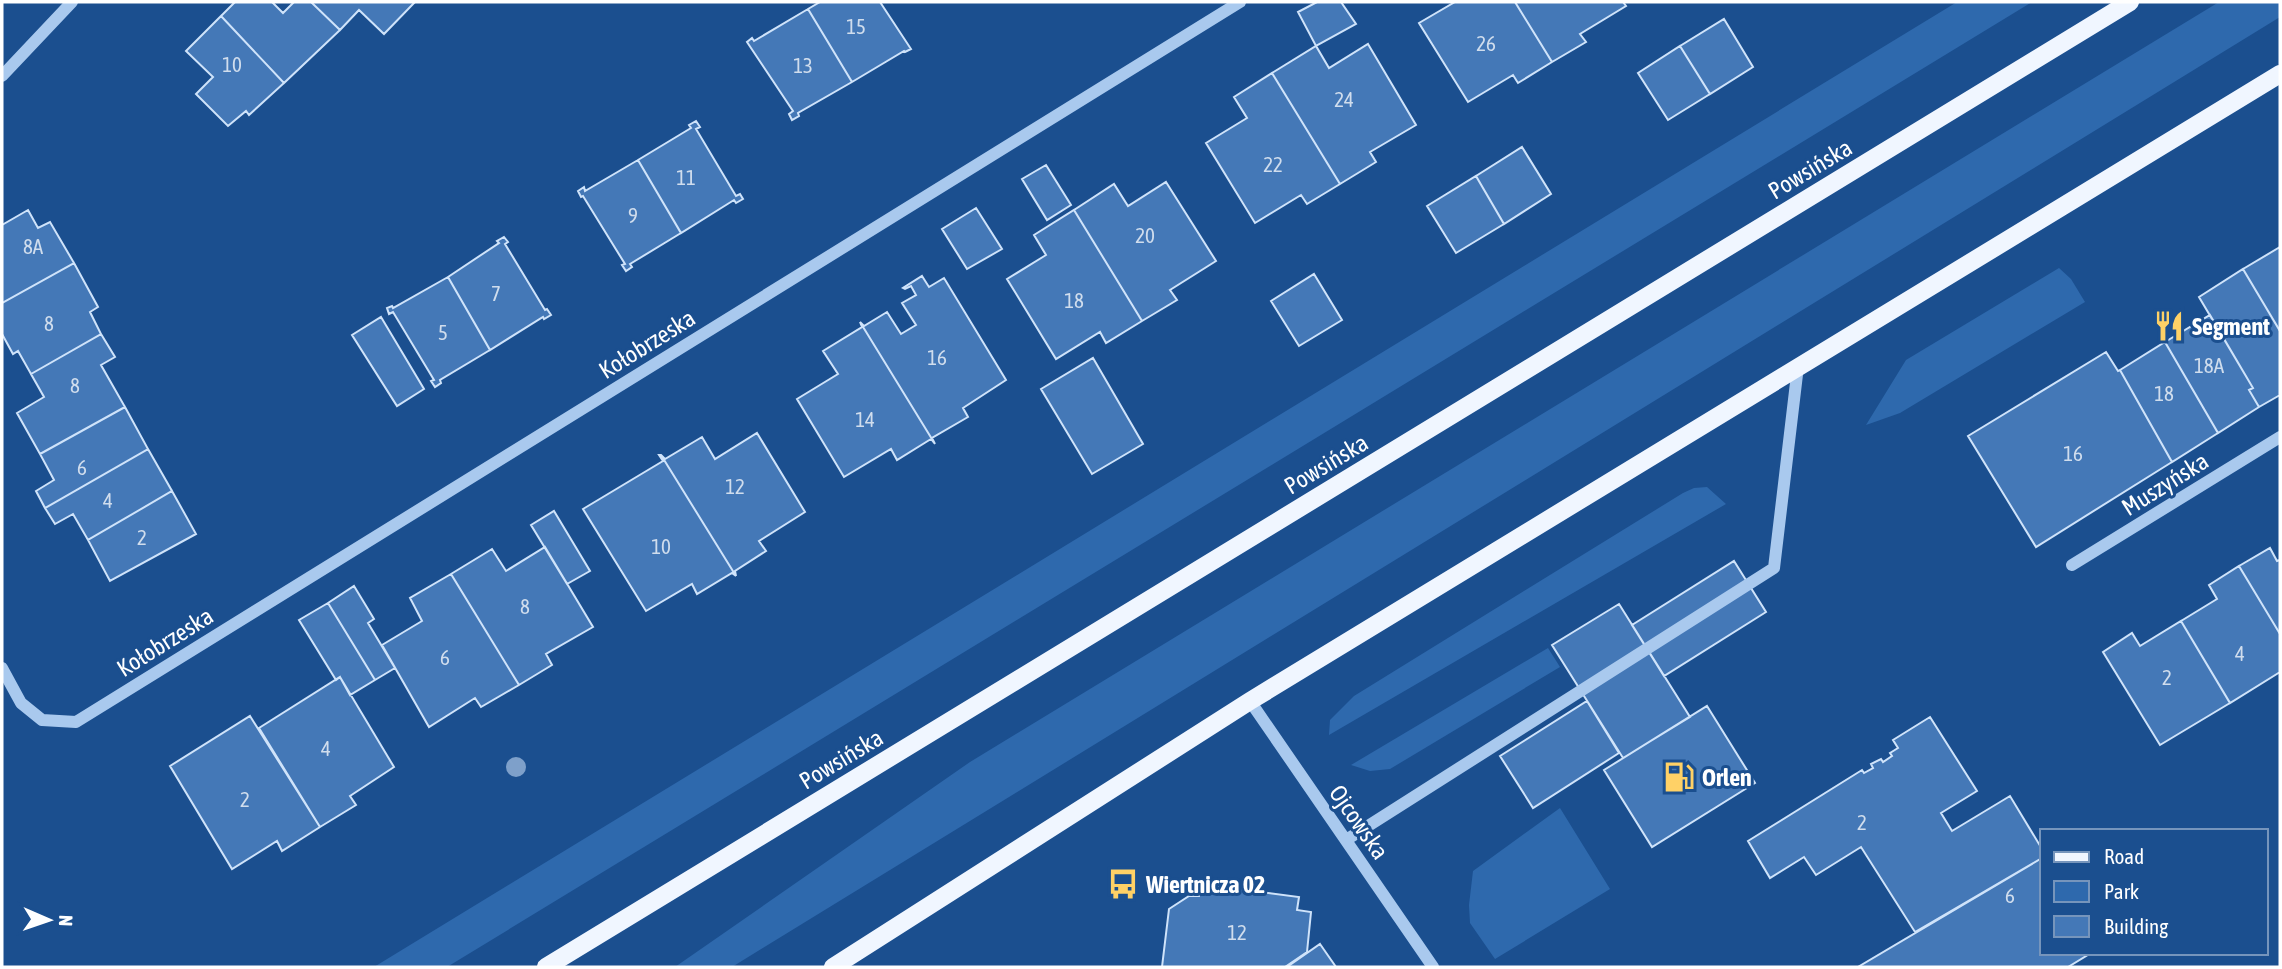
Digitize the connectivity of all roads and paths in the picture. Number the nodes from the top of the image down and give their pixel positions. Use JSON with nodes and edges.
{"nodes":[{"id":1,"x":72,"y":2,"type":"edge"},
{"id":2,"x":1240,"y":2,"type":"edge"},
{"id":3,"x":2130,"y":2,"type":"edge"},
{"id":4,"x":2280,"y":74,"type":"edge"},
{"id":5,"x":2,"y":76,"type":"edge"},
{"id":6,"x":1798,"y":366,"type":"junction"},
{"id":7,"x":2280,"y":437,"type":"edge"},
{"id":8,"x":2072,"y":565,"type":"dead end"},
{"id":9,"x":2,"y":668,"type":"edge"},
{"id":10,"x":1250,"y":701,"type":"junction"},
{"id":11,"x":1346,"y":840,"type":"junction"},
{"id":12,"x":546,"y":967,"type":"edge"},
{"id":13,"x":833,"y":967,"type":"edge"},
{"id":14,"x":1433,"y":967,"type":"edge"}],
"edges":[{"from":1,"to":5,"type":"street"},
{"from":2,"to":9,"type":"street","name":"Kołobrzeska"},
{"from":3,"to":12,"type":"main road","name":"Powsińska"},
{"from":4,"to":6,"type":"main road"},
{"from":6,"to":10,"type":"main road"},
{"from":6,"to":11,"type":"street"},
{"from":7,"to":8,"type":"street","name":"Muszyńska"},
{"from":10,"to":11,"type":"street","name":"Ojcowska"},
{"from":10,"to":13,"type":"main road"},
{"from":11,"to":14,"type":"street","name":"Ojcowska"}]}
